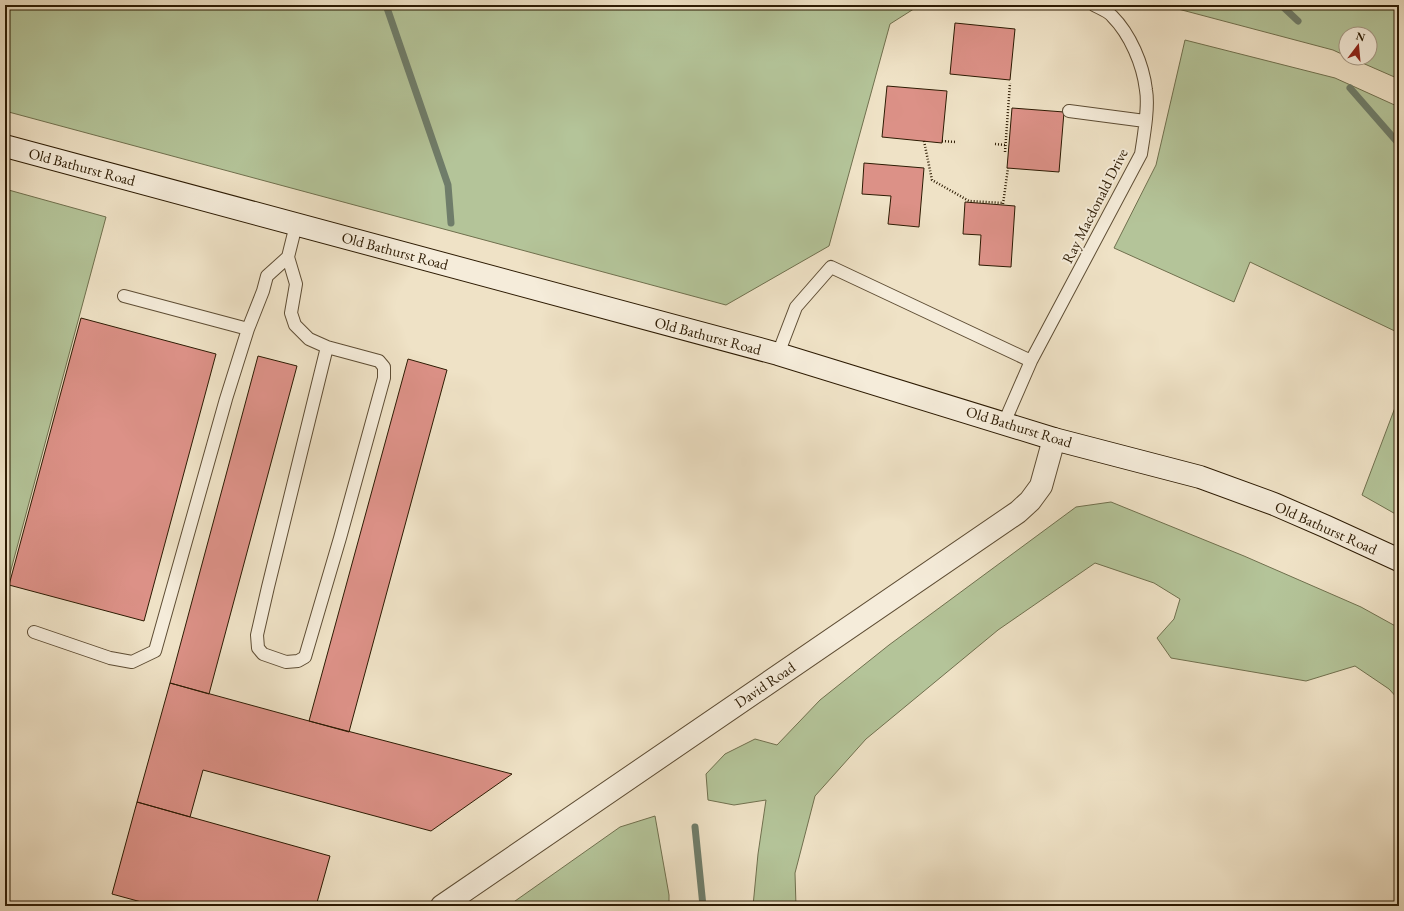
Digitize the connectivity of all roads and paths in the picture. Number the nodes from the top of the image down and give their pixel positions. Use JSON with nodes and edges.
{"nodes":[{"id":1,"x":1094,"y":5,"type":"edge"},
{"id":2,"x":1010,"y":83,"type":"dead end"},
{"id":3,"x":1070,"y":111,"type":"dead end"},
{"id":4,"x":1145,"y":121,"type":"junction"},
{"id":5,"x":924,"y":141,"type":"dead end"},
{"id":6,"x":942,"y":141,"type":"dead end"},
{"id":7,"x":956,"y":142,"type":"dead end"},
{"id":8,"x":995,"y":144,"type":"dead end"},
{"id":9,"x":1005,"y":145,"type":"junction"},
{"id":10,"x":5,"y":146,"type":"edge"},
{"id":11,"x":1005,"y":152,"type":"dead end"},
{"id":12,"x":1008,"y":168,"type":"dead end"},
{"id":13,"x":296,"y":225,"type":"junction"},
{"id":14,"x":288,"y":256,"type":"junction"},
{"id":15,"x":124,"y":296,"type":"dead end"},
{"id":16,"x":248,"y":329,"type":"junction"},
{"id":17,"x":327,"y":347,"type":"junction"},
{"id":18,"x":778,"y":354,"type":"junction"},
{"id":19,"x":1031,"y":361,"type":"junction"},
{"id":20,"x":1004,"y":423,"type":"junction"},
{"id":21,"x":1054,"y":439,"type":"junction"},
{"id":22,"x":1399,"y":560,"type":"edge"},
{"id":23,"x":34,"y":632,"type":"dead end"},
{"id":24,"x":442,"y":906,"type":"edge"}],
"edges":[{"from":1,"to":4,"type":"lane","name":"Ray Macdonald Drive"},
{"from":2,"to":9,"type":"path"},
{"from":3,"to":4,"type":"lane"},
{"from":4,"to":19,"type":"lane","name":"Ray Macdonald Drive"},
{"from":5,"to":12,"type":"path"},
{"from":6,"to":7,"type":"path"},
{"from":8,"to":9,"type":"path"},
{"from":9,"to":11,"type":"path"},
{"from":10,"to":13,"type":"main road","name":"Old Bathurst Road"},
{"from":13,"to":14,"type":"lane"},
{"from":13,"to":18,"type":"main road","name":"Old Bathurst Road"},
{"from":14,"to":16,"type":"lane"},
{"from":14,"to":17,"type":"lane"},
{"from":15,"to":16,"type":"lane"},
{"from":16,"to":23,"type":"lane"},
{"from":17,"to":17,"type":"lane"},
{"from":18,"to":19,"type":"lane"},
{"from":18,"to":20,"type":"main road","name":"Old Bathurst Road"},
{"from":19,"to":20,"type":"lane","name":"Ray Macdonald Drive"},
{"from":20,"to":21,"type":"main road","name":"Old Bathurst Road"},
{"from":21,"to":22,"type":"main road","name":"Old Bathurst Road"},
{"from":21,"to":24,"type":"main road","name":"David Road"}]}
